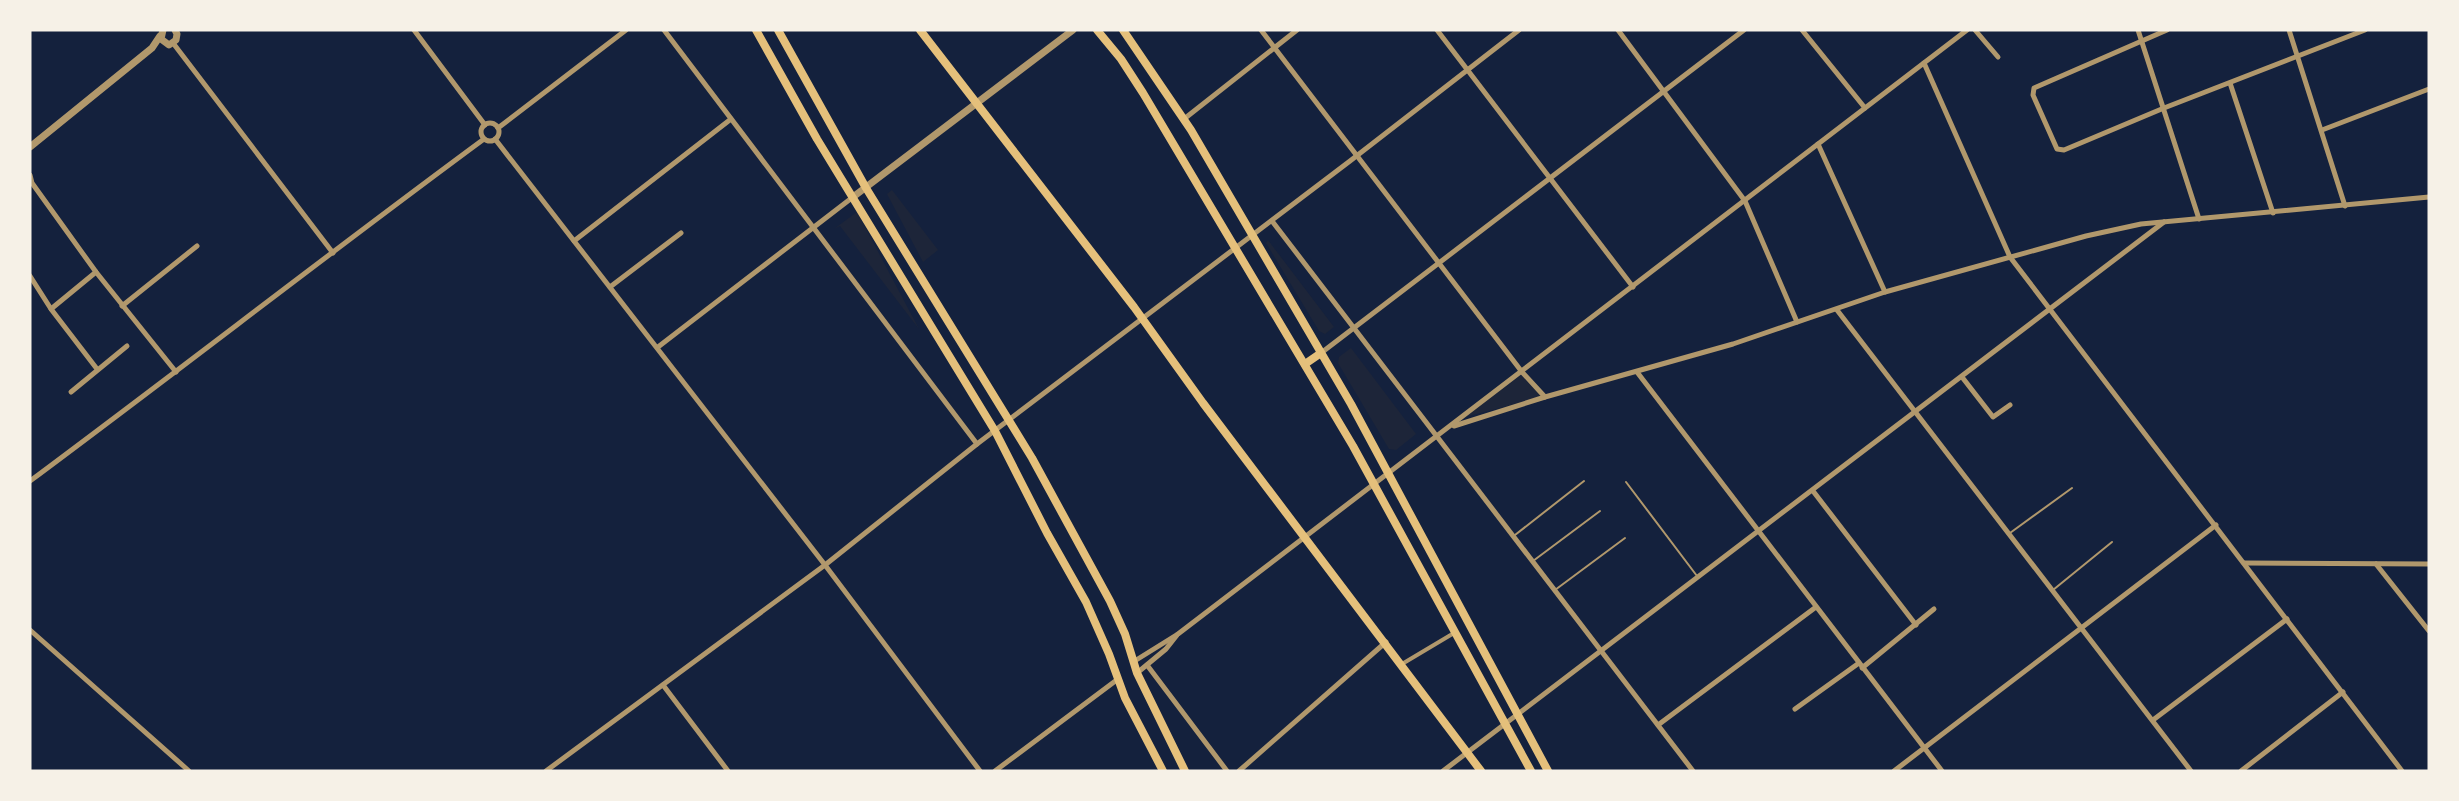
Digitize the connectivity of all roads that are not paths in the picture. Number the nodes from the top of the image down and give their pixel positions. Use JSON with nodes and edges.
{"nodes":[{"id":1,"x":183,"y":30,"type":"edge"},
{"id":2,"x":414,"y":30,"type":"edge"},
{"id":3,"x":626,"y":30,"type":"edge"},
{"id":4,"x":664,"y":30,"type":"edge"},
{"id":5,"x":756,"y":30,"type":"edge"},
{"id":6,"x":778,"y":30,"type":"edge"},
{"id":7,"x":920,"y":30,"type":"edge"},
{"id":8,"x":1073,"y":30,"type":"edge"},
{"id":9,"x":1097,"y":30,"type":"edge"},
{"id":10,"x":1123,"y":30,"type":"edge"},
{"id":11,"x":1261,"y":30,"type":"edge"},
{"id":12,"x":1297,"y":30,"type":"edge"},
{"id":13,"x":1437,"y":30,"type":"edge"},
{"id":14,"x":1518,"y":30,"type":"edge"},
{"id":15,"x":1618,"y":30,"type":"edge"},
{"id":16,"x":1744,"y":30,"type":"edge"},
{"id":17,"x":1802,"y":30,"type":"edge"},
{"id":18,"x":1967,"y":30,"type":"edge"},
{"id":19,"x":1975,"y":30,"type":"edge"},
{"id":20,"x":2138,"y":30,"type":"edge"},
{"id":21,"x":2167,"y":30,"type":"edge"},
{"id":22,"x":2289,"y":30,"type":"edge"},
{"id":23,"x":2365,"y":30,"type":"edge"},
{"id":24,"x":161,"y":33,"type":"edge"},
{"id":25,"x":173,"y":38,"type":"edge"},
{"id":26,"x":2142,"y":41,"type":"junction"},
{"id":27,"x":1274,"y":47,"type":"junction"},
{"id":28,"x":152,"y":48,"type":"junction"},
{"id":29,"x":2297,"y":56,"type":"junction"},
{"id":30,"x":1998,"y":57,"type":"dead end"},
{"id":31,"x":1924,"y":63,"type":"junction"},
{"id":32,"x":1468,"y":70,"type":"junction"},
{"id":33,"x":2230,"y":83,"type":"junction"},
{"id":34,"x":2429,"y":89,"type":"edge"},
{"id":35,"x":1665,"y":92,"type":"junction"},
{"id":36,"x":976,"y":104,"type":"junction"},
{"id":37,"x":1865,"y":108,"type":"junction"},
{"id":38,"x":2164,"y":108,"type":"junction"},
{"id":39,"x":731,"y":119,"type":"junction"},
{"id":40,"x":1184,"y":119,"type":"junction"},
{"id":41,"x":485,"y":125,"type":"junction"},
{"id":42,"x":498,"y":128,"type":"junction"},
{"id":43,"x":2322,"y":130,"type":"junction"},
{"id":44,"x":484,"y":139,"type":"junction"},
{"id":45,"x":495,"y":139,"type":"junction"},
{"id":46,"x":31,"y":144,"type":"edge"},
{"id":47,"x":1818,"y":144,"type":"junction"},
{"id":48,"x":1357,"y":156,"type":"junction"},
{"id":49,"x":30,"y":175,"type":"edge"},
{"id":50,"x":1550,"y":179,"type":"junction"},
{"id":51,"x":31,"y":183,"type":"edge"},
{"id":52,"x":866,"y":188,"type":"junction"},
{"id":53,"x":853,"y":197,"type":"junction"},
{"id":54,"x":2429,"y":197,"type":"edge"},
{"id":55,"x":1745,"y":201,"type":"junction"},
{"id":56,"x":2345,"y":206,"type":"junction"},
{"id":57,"x":2273,"y":213,"type":"junction"},
{"id":58,"x":2199,"y":219,"type":"junction"},
{"id":59,"x":1272,"y":220,"type":"junction"},
{"id":60,"x":2166,"y":221,"type":"junction"},
{"id":61,"x":814,"y":227,"type":"junction"},
{"id":62,"x":681,"y":233,"type":"dead end"},
{"id":63,"x":1253,"y":235,"type":"junction"},
{"id":64,"x":574,"y":241,"type":"junction"},
{"id":65,"x":196,"y":246,"type":"dead end"},
{"id":66,"x":1236,"y":248,"type":"junction"},
{"id":67,"x":333,"y":253,"type":"junction"},
{"id":68,"x":2010,"y":257,"type":"junction"},
{"id":69,"x":1440,"y":264,"type":"junction"},
{"id":70,"x":96,"y":272,"type":"junction"},
{"id":71,"x":30,"y":276,"type":"edge"},
{"id":72,"x":610,"y":287,"type":"junction"},
{"id":73,"x":1633,"y":287,"type":"junction"},
{"id":74,"x":1886,"y":292,"type":"junction"},
{"id":75,"x":122,"y":306,"type":"junction"},
{"id":76,"x":51,"y":309,"type":"junction"},
{"id":77,"x":2051,"y":309,"type":"junction"},
{"id":78,"x":1837,"y":310,"type":"junction"},
{"id":79,"x":1142,"y":318,"type":"junction"},
{"id":80,"x":1797,"y":322,"type":"junction"},
{"id":81,"x":1355,"y":328,"type":"junction"},
{"id":82,"x":127,"y":346,"type":"dead end"},
{"id":83,"x":658,"y":347,"type":"junction"},
{"id":84,"x":1321,"y":353,"type":"junction"},
{"id":85,"x":1305,"y":364,"type":"junction"},
{"id":86,"x":97,"y":369,"type":"junction"},
{"id":87,"x":176,"y":372,"type":"junction"},
{"id":88,"x":1522,"y":372,"type":"junction"},
{"id":89,"x":1637,"y":372,"type":"junction"},
{"id":90,"x":1962,"y":377,"type":"junction"},
{"id":91,"x":71,"y":392,"type":"dead end"},
{"id":92,"x":1545,"y":397,"type":"junction"},
{"id":93,"x":2010,"y":405,"type":"dead end"},
{"id":94,"x":1916,"y":411,"type":"junction"},
{"id":95,"x":1010,"y":420,"type":"junction"},
{"id":96,"x":1447,"y":428,"type":"junction"},
{"id":97,"x":995,"y":430,"type":"junction"},
{"id":98,"x":1436,"y":437,"type":"junction"},
{"id":99,"x":977,"y":444,"type":"junction"},
{"id":100,"x":1389,"y":473,"type":"junction"},
{"id":101,"x":30,"y":481,"type":"edge"},
{"id":102,"x":1584,"y":481,"type":"dead end"},
{"id":103,"x":1626,"y":482,"type":"dead end"},
{"id":104,"x":1374,"y":484,"type":"junction"},
{"id":105,"x":2072,"y":488,"type":"dead end"},
{"id":106,"x":1813,"y":491,"type":"junction"},
{"id":107,"x":1600,"y":511,"type":"dead end"},
{"id":108,"x":2216,"y":525,"type":"junction"},
{"id":109,"x":1758,"y":531,"type":"junction"},
{"id":110,"x":2010,"y":534,"type":"junction"},
{"id":111,"x":1304,"y":536,"type":"junction"},
{"id":112,"x":1512,"y":536,"type":"junction"},
{"id":113,"x":1624,"y":538,"type":"dead end"},
{"id":114,"x":2112,"y":543,"type":"dead end"},
{"id":115,"x":1532,"y":561,"type":"junction"},
{"id":116,"x":2244,"y":563,"type":"junction"},
{"id":117,"x":825,"y":564,"type":"junction"},
{"id":118,"x":2376,"y":564,"type":"junction"},
{"id":119,"x":2429,"y":564,"type":"edge"},
{"id":120,"x":1698,"y":578,"type":"junction"},
{"id":121,"x":2053,"y":590,"type":"junction"},
{"id":122,"x":1554,"y":591,"type":"junction"},
{"id":123,"x":1816,"y":607,"type":"junction"},
{"id":124,"x":1934,"y":609,"type":"dead end"},
{"id":125,"x":2287,"y":619,"type":"junction"},
{"id":126,"x":1916,"y":625,"type":"junction"},
{"id":127,"x":2082,"y":627,"type":"junction"},
{"id":128,"x":30,"y":630,"type":"edge"},
{"id":129,"x":2429,"y":631,"type":"edge"},
{"id":130,"x":1455,"y":632,"type":"junction"},
{"id":131,"x":1178,"y":634,"type":"junction"},
{"id":132,"x":1386,"y":642,"type":"junction"},
{"id":133,"x":1601,"y":652,"type":"junction"},
{"id":134,"x":1133,"y":662,"type":"junction"},
{"id":135,"x":1402,"y":664,"type":"junction"},
{"id":136,"x":1147,"y":665,"type":"junction"},
{"id":137,"x":1861,"y":666,"type":"junction"},
{"id":138,"x":1137,"y":673,"type":"junction"},
{"id":139,"x":1118,"y":679,"type":"junction"},
{"id":140,"x":663,"y":685,"type":"junction"},
{"id":141,"x":2343,"y":692,"type":"junction"},
{"id":142,"x":1795,"y":709,"type":"dead end"},
{"id":143,"x":1518,"y":716,"type":"junction"},
{"id":144,"x":2152,"y":720,"type":"junction"},
{"id":145,"x":1506,"y":724,"type":"junction"},
{"id":146,"x":1658,"y":725,"type":"junction"},
{"id":147,"x":1924,"y":747,"type":"junction"},
{"id":148,"x":1467,"y":752,"type":"junction"},
{"id":149,"x":2399,"y":770,"type":"edge"},
{"id":150,"x":189,"y":771,"type":"edge"},
{"id":151,"x":546,"y":771,"type":"edge"},
{"id":152,"x":728,"y":771,"type":"edge"},
{"id":153,"x":980,"y":771,"type":"edge"},
{"id":154,"x":995,"y":771,"type":"edge"},
{"id":155,"x":1163,"y":771,"type":"edge"},
{"id":156,"x":1185,"y":771,"type":"edge"},
{"id":157,"x":1227,"y":771,"type":"edge"},
{"id":158,"x":1239,"y":771,"type":"edge"},
{"id":159,"x":1443,"y":771,"type":"edge"},
{"id":160,"x":1481,"y":771,"type":"edge"},
{"id":161,"x":1531,"y":771,"type":"edge"},
{"id":162,"x":1548,"y":771,"type":"edge"},
{"id":163,"x":1693,"y":771,"type":"edge"},
{"id":164,"x":1894,"y":771,"type":"edge"},
{"id":165,"x":1942,"y":771,"type":"edge"},
{"id":166,"x":2191,"y":771,"type":"edge"},
{"id":167,"x":2241,"y":771,"type":"edge"}],
"edges":[{"from":1,"to":25,"type":"street"},
{"from":2,"to":41,"type":"street"},
{"from":3,"to":42,"type":"street"},
{"from":4,"to":39,"type":"street"},
{"from":5,"to":53,"type":"main road"},
{"from":6,"to":52,"type":"main road"},
{"from":7,"to":36,"type":"main road"},
{"from":8,"to":36,"type":"street"},
{"from":9,"to":66,"type":"main road"},
{"from":10,"to":40,"type":"main road"},
{"from":11,"to":27,"type":"street"},
{"from":12,"to":27,"type":"street"},
{"from":13,"to":32,"type":"street"},
{"from":14,"to":32,"type":"street"},
{"from":15,"to":35,"type":"street"},
{"from":16,"to":35,"type":"street"},
{"from":17,"to":37,"type":"street"},
{"from":18,"to":31,"type":"street"},
{"from":19,"to":30,"type":"street"},
{"from":20,"to":26,"type":"street"},
{"from":21,"to":26,"type":"street"},
{"from":22,"to":29,"type":"street"},
{"from":23,"to":29,"type":"street"},
{"from":24,"to":25,"type":"street"},
{"from":24,"to":28,"type":"street"},
{"from":25,"to":28,"type":"street"},
{"from":25,"to":67,"type":"street"},
{"from":26,"to":38,"type":"street"},
{"from":26,"to":38,"type":"street"},
{"from":27,"to":40,"type":"street"},
{"from":27,"to":48,"type":"street"},
{"from":28,"to":46,"type":"street"},
{"from":29,"to":33,"type":"street"},
{"from":29,"to":43,"type":"street"},
{"from":31,"to":37,"type":"street"},
{"from":31,"to":68,"type":"street"},
{"from":32,"to":48,"type":"street"},
{"from":32,"to":50,"type":"street"},
{"from":33,"to":38,"type":"street"},
{"from":33,"to":57,"type":"street"},
{"from":34,"to":43,"type":"street"},
{"from":35,"to":50,"type":"street"},
{"from":35,"to":55,"type":"street"},
{"from":36,"to":52,"type":"street"},
{"from":36,"to":79,"type":"main road"},
{"from":37,"to":47,"type":"street"},
{"from":38,"to":58,"type":"street"},
{"from":39,"to":61,"type":"street"},
{"from":39,"to":64,"type":"street"},
{"from":40,"to":63,"type":"main road"},
{"from":41,"to":42,"type":"street"},
{"from":41,"to":44,"type":"street"},
{"from":42,"to":45,"type":"street"},
{"from":43,"to":56,"type":"street"},
{"from":44,"to":45,"type":"street"},
{"from":44,"to":67,"type":"street"},
{"from":45,"to":64,"type":"street"},
{"from":47,"to":55,"type":"street"},
{"from":47,"to":74,"type":"street"},
{"from":48,"to":59,"type":"street"},
{"from":48,"to":69,"type":"street"},
{"from":49,"to":51,"type":"street"},
{"from":50,"to":69,"type":"street"},
{"from":50,"to":73,"type":"street"},
{"from":51,"to":70,"type":"street"},
{"from":52,"to":53,"type":"street"},
{"from":52,"to":95,"type":"main road"},
{"from":53,"to":61,"type":"street"},
{"from":53,"to":97,"type":"main road"},
{"from":54,"to":56,"type":"street"},
{"from":55,"to":73,"type":"street"},
{"from":55,"to":80,"type":"street"},
{"from":56,"to":57,"type":"street"},
{"from":57,"to":58,"type":"street"},
{"from":58,"to":60,"type":"street"},
{"from":59,"to":63,"type":"street"},
{"from":59,"to":81,"type":"street"},
{"from":60,"to":68,"type":"street"},
{"from":60,"to":77,"type":"street"},
{"from":61,"to":83,"type":"street"},
{"from":61,"to":99,"type":"street"},
{"from":62,"to":72,"type":"street"},
{"from":63,"to":66,"type":"street"},
{"from":63,"to":84,"type":"main road"},
{"from":64,"to":72,"type":"street"},
{"from":65,"to":75,"type":"street"},
{"from":66,"to":79,"type":"street"},
{"from":66,"to":85,"type":"main road"},
{"from":67,"to":87,"type":"street"},
{"from":68,"to":74,"type":"street"},
{"from":68,"to":77,"type":"street"},
{"from":69,"to":81,"type":"street"},
{"from":69,"to":88,"type":"street"},
{"from":70,"to":75,"type":"street"},
{"from":70,"to":76,"type":"street"},
{"from":71,"to":76,"type":"street"},
{"from":72,"to":83,"type":"street"},
{"from":73,"to":88,"type":"street"},
{"from":74,"to":78,"type":"street"},
{"from":75,"to":87,"type":"street"},
{"from":76,"to":86,"type":"street"},
{"from":77,"to":90,"type":"street"},
{"from":77,"to":108,"type":"street"},
{"from":78,"to":80,"type":"street"},
{"from":78,"to":94,"type":"street"},
{"from":79,"to":95,"type":"street"},
{"from":79,"to":111,"type":"main road"},
{"from":80,"to":89,"type":"street"},
{"from":81,"to":84,"type":"street"},
{"from":81,"to":98,"type":"street"},
{"from":82,"to":86,"type":"street"},
{"from":83,"to":117,"type":"street"},
{"from":84,"to":85,"type":"main road"},
{"from":84,"to":100,"type":"main road"},
{"from":85,"to":104,"type":"main road"},
{"from":86,"to":91,"type":"street"},
{"from":87,"to":101,"type":"street"},
{"from":88,"to":92,"type":"street"},
{"from":88,"to":96,"type":"street"},
{"from":89,"to":92,"type":"street"},
{"from":89,"to":109,"type":"street"},
{"from":90,"to":93,"type":"street"},
{"from":90,"to":94,"type":"street"},
{"from":92,"to":96,"type":"street"},
{"from":94,"to":106,"type":"street"},
{"from":94,"to":110,"type":"street"},
{"from":95,"to":97,"type":"street"},
{"from":95,"to":134,"type":"main road"},
{"from":96,"to":98,"type":"street"},
{"from":97,"to":99,"type":"street"},
{"from":97,"to":139,"type":"main road"},
{"from":98,"to":100,"type":"street"},
{"from":98,"to":112,"type":"street"},
{"from":99,"to":117,"type":"street"},
{"from":100,"to":104,"type":"street"},
{"from":100,"to":143,"type":"main road"},
{"from":102,"to":112,"type":"lane"},
{"from":103,"to":120,"type":"lane"},
{"from":104,"to":111,"type":"street"},
{"from":104,"to":130,"type":"main road"},
{"from":105,"to":110,"type":"lane"},
{"from":106,"to":109,"type":"street"},
{"from":106,"to":126,"type":"street"},
{"from":107,"to":115,"type":"lane"},
{"from":108,"to":116,"type":"street"},
{"from":108,"to":127,"type":"street"},
{"from":109,"to":120,"type":"street"},
{"from":109,"to":123,"type":"street"},
{"from":110,"to":121,"type":"street"},
{"from":111,"to":131,"type":"street"},
{"from":111,"to":132,"type":"main road"},
{"from":112,"to":115,"type":"street"},
{"from":113,"to":122,"type":"lane"},
{"from":114,"to":121,"type":"lane"},
{"from":115,"to":122,"type":"street"},
{"from":116,"to":118,"type":"street"},
{"from":116,"to":125,"type":"street"},
{"from":117,"to":140,"type":"street"},
{"from":117,"to":153,"type":"street"},
{"from":118,"to":119,"type":"street"},
{"from":118,"to":129,"type":"street"},
{"from":120,"to":133,"type":"street"},
{"from":121,"to":127,"type":"street"},
{"from":122,"to":133,"type":"street"},
{"from":123,"to":137,"type":"street"},
{"from":123,"to":146,"type":"street"},
{"from":124,"to":126,"type":"street"},
{"from":125,"to":141,"type":"street"},
{"from":125,"to":144,"type":"street"},
{"from":126,"to":137,"type":"street"},
{"from":127,"to":144,"type":"street"},
{"from":127,"to":147,"type":"street"},
{"from":128,"to":150,"type":"street"},
{"from":130,"to":135,"type":"street"},
{"from":130,"to":145,"type":"main road"},
{"from":131,"to":134,"type":"street"},
{"from":131,"to":136,"type":"street"},
{"from":132,"to":135,"type":"main road"},
{"from":132,"to":158,"type":"street"},
{"from":133,"to":143,"type":"street"},
{"from":133,"to":146,"type":"street"},
{"from":134,"to":138,"type":"main road"},
{"from":135,"to":148,"type":"main road"},
{"from":136,"to":138,"type":"street"},
{"from":136,"to":157,"type":"street"},
{"from":137,"to":142,"type":"street"},
{"from":137,"to":147,"type":"street"},
{"from":138,"to":156,"type":"main road"},
{"from":139,"to":154,"type":"street"},
{"from":139,"to":155,"type":"main road"},
{"from":140,"to":151,"type":"street"},
{"from":140,"to":152,"type":"street"},
{"from":141,"to":149,"type":"street"},
{"from":141,"to":167,"type":"street"},
{"from":143,"to":145,"type":"street"},
{"from":143,"to":162,"type":"main road"},
{"from":144,"to":166,"type":"street"},
{"from":145,"to":148,"type":"street"},
{"from":145,"to":161,"type":"main road"},
{"from":146,"to":163,"type":"street"},
{"from":147,"to":164,"type":"street"},
{"from":147,"to":165,"type":"street"},
{"from":148,"to":159,"type":"street"},
{"from":148,"to":160,"type":"main road"}]}
